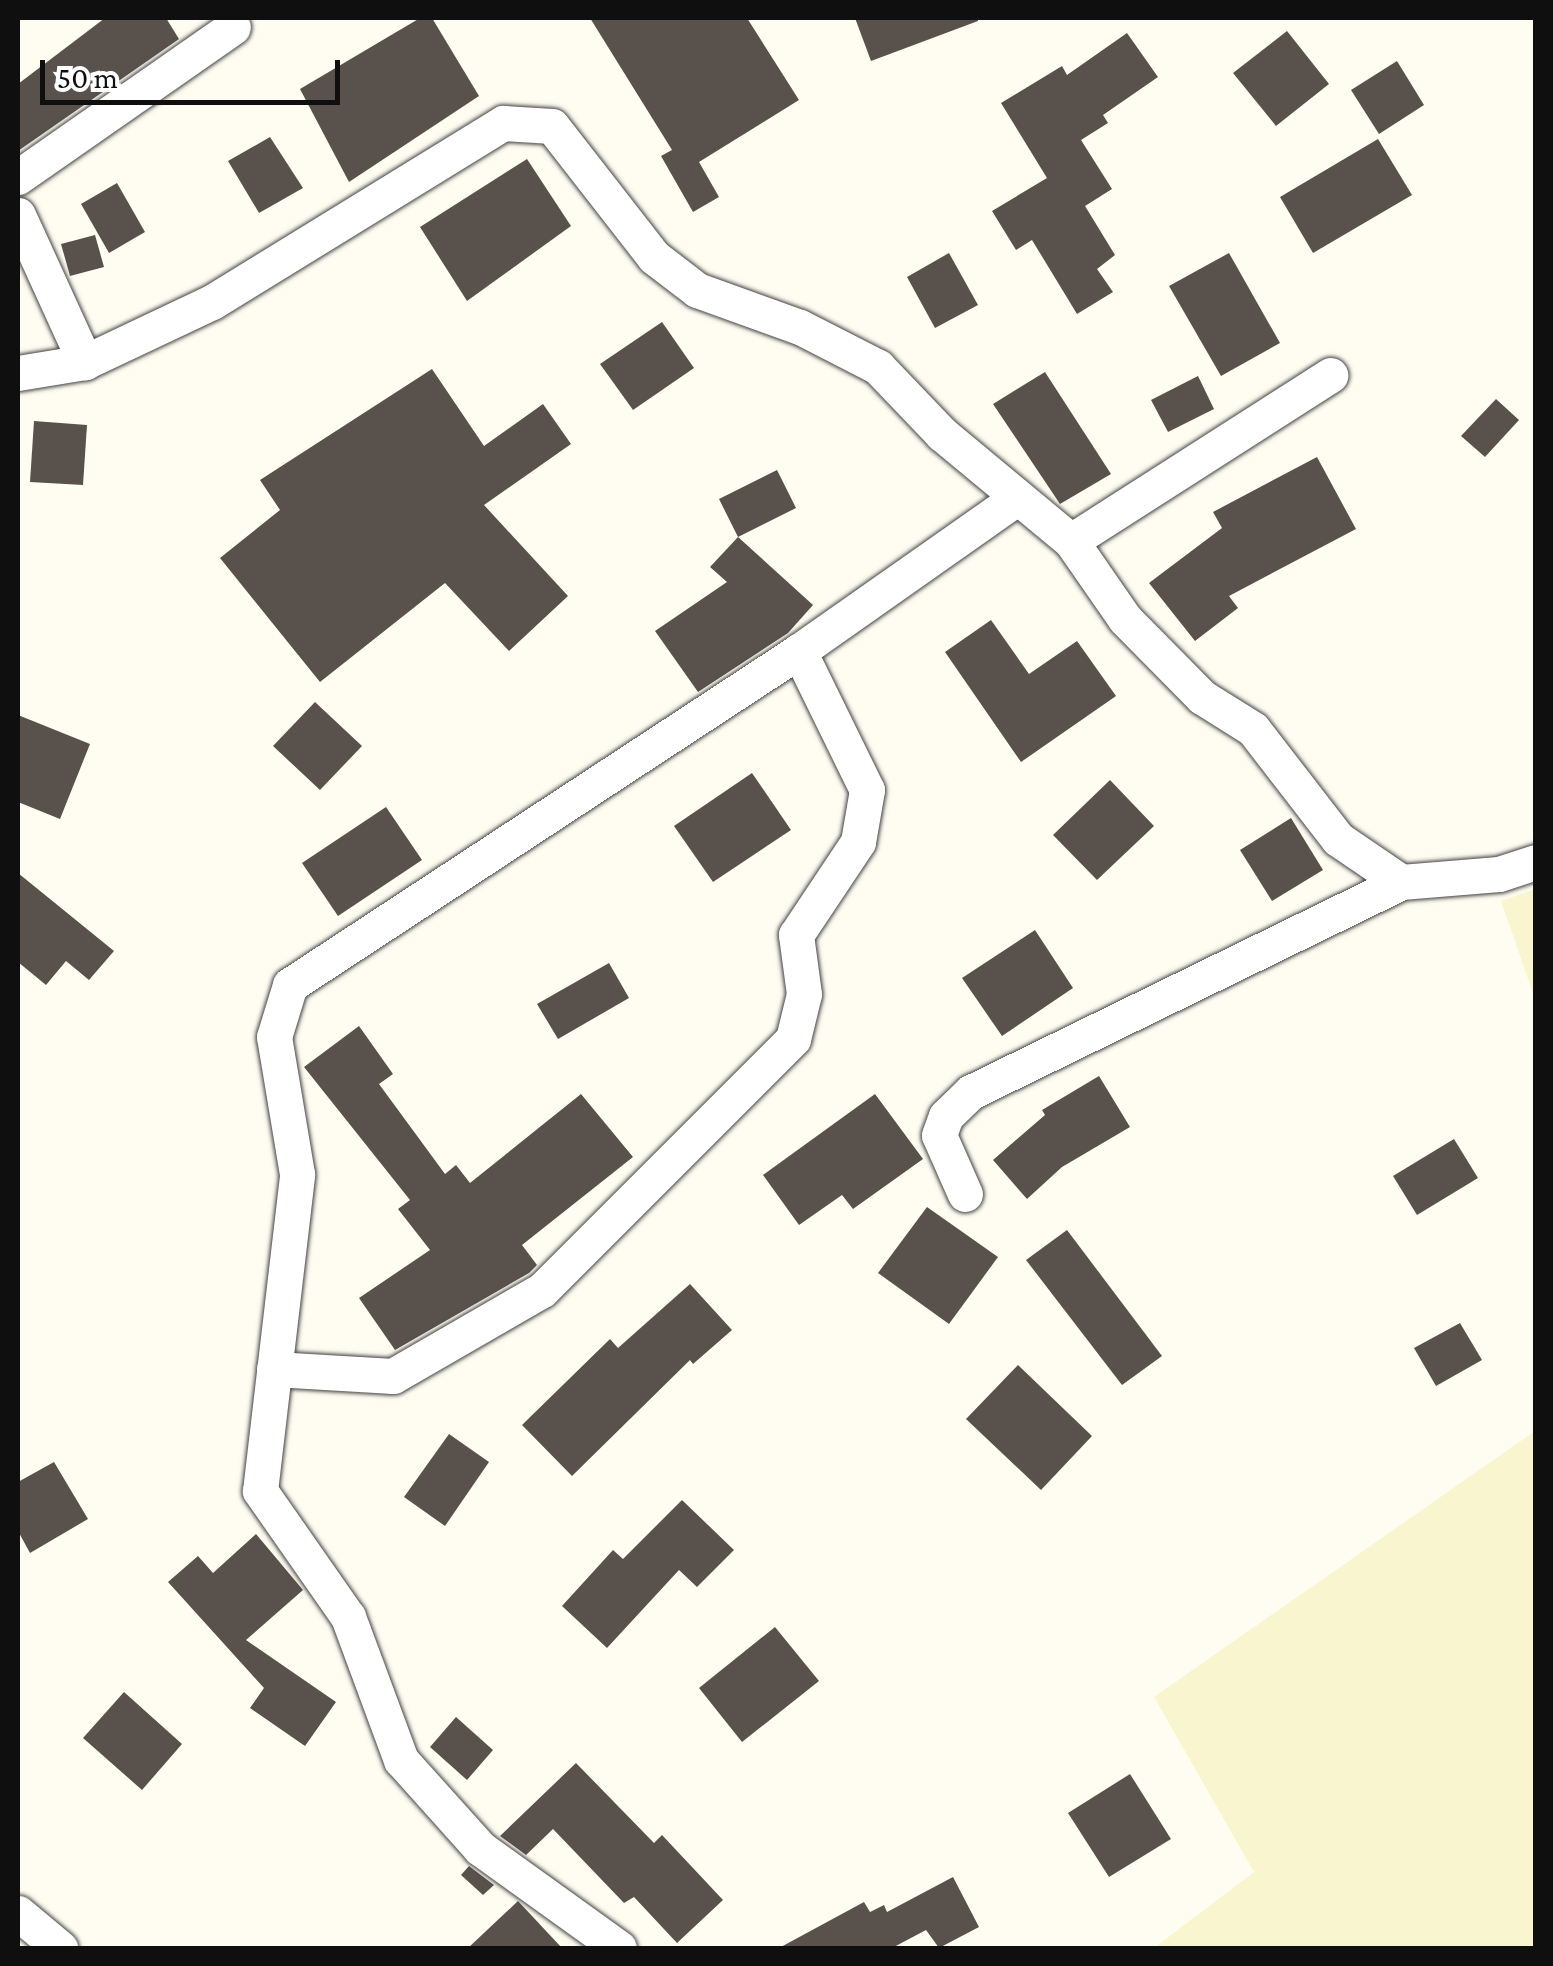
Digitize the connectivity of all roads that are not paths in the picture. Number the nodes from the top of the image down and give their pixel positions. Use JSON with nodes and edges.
{"nodes":[{"id":1,"x":233,"y":27,"type":"dead end"},
{"id":2,"x":18,"y":177,"type":"edge"},
{"id":3,"x":18,"y":214,"type":"edge"},
{"id":4,"x":85,"y":362,"type":"junction"},
{"id":5,"x":18,"y":373,"type":"edge"},
{"id":6,"x":1331,"y":375,"type":"dead end"},
{"id":7,"x":1017,"y":498,"type":"junction"},
{"id":8,"x":1072,"y":541,"type":"junction"},
{"id":9,"x":799,"y":651,"type":"junction"},
{"id":10,"x":1536,"y":862,"type":"edge"},
{"id":11,"x":1400,"y":882,"type":"junction"},
{"id":12,"x":964,"y":1194,"type":"dead end"},
{"id":13,"x":274,"y":1369,"type":"junction"},
{"id":14,"x":18,"y":1914,"type":"edge"},
{"id":15,"x":60,"y":1948,"type":"edge"},
{"id":16,"x":619,"y":1948,"type":"edge"}],
"edges":[{"from":1,"to":2,"type":"street"},
{"from":3,"to":4,"type":"street"},
{"from":4,"to":5,"type":"street"},
{"from":4,"to":7,"type":"street"},
{"from":6,"to":8,"type":"street"},
{"from":7,"to":8,"type":"street"},
{"from":7,"to":9,"type":"street"},
{"from":8,"to":11,"type":"street"},
{"from":9,"to":13,"type":"street"},
{"from":9,"to":13,"type":"street"},
{"from":10,"to":11,"type":"street"},
{"from":11,"to":12,"type":"street"},
{"from":13,"to":16,"type":"street"},
{"from":14,"to":15,"type":"street"}]}
